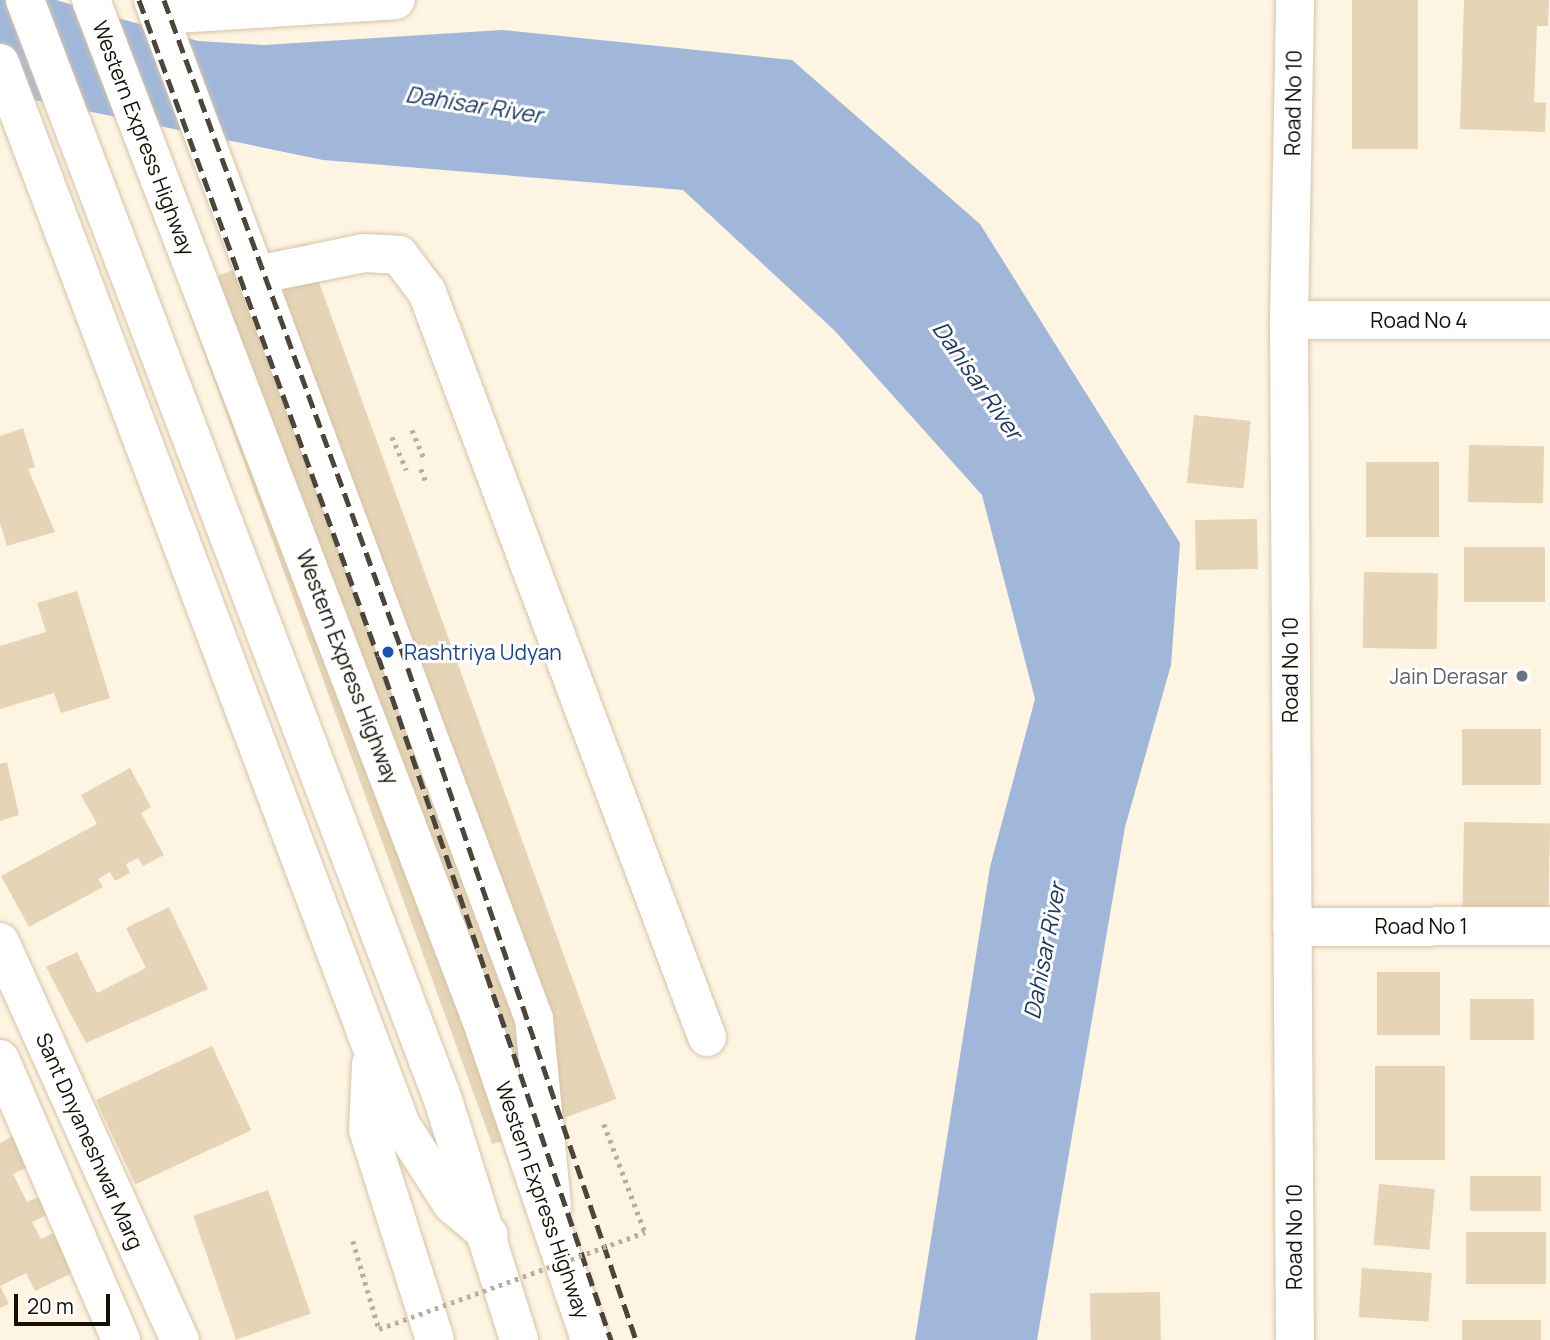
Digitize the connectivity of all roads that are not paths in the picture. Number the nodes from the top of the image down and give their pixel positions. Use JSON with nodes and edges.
{"nodes":[{"id":1,"x":25,"y":0,"type":"edge"},
{"id":2,"x":90,"y":0,"type":"edge"},
{"id":3,"x":396,"y":0,"type":"edge"},
{"id":4,"x":1295,"y":0,"type":"edge"},
{"id":5,"x":246,"y":6,"type":"edge"},
{"id":6,"x":159,"y":14,"type":"edge"},
{"id":7,"x":0,"y":63,"type":"edge"},
{"id":8,"x":250,"y":261,"type":"junction"},
{"id":9,"x":1289,"y":320,"type":"junction"},
{"id":10,"x":1550,"y":320,"type":"edge"},
{"id":11,"x":1550,"y":926,"type":"edge"},
{"id":12,"x":1292,"y":927,"type":"junction"},
{"id":13,"x":0,"y":942,"type":"edge"},
{"id":14,"x":707,"y":1037,"type":"dead end"},
{"id":15,"x":372,"y":1052,"type":"junction"},
{"id":16,"x":0,"y":1059,"type":"edge"},
{"id":17,"x":553,"y":1223,"type":"junction"},
{"id":18,"x":489,"y":1234,"type":"junction"},
{"id":19,"x":121,"y":1340,"type":"edge"},
{"id":20,"x":180,"y":1340,"type":"edge"},
{"id":21,"x":435,"y":1340,"type":"edge"},
{"id":22,"x":519,"y":1340,"type":"edge"},
{"id":23,"x":590,"y":1340,"type":"edge"},
{"id":24,"x":1295,"y":1340,"type":"edge"}],
"edges":[{"from":1,"to":18,"type":"main road"},
{"from":2,"to":17,"type":"main road","name":"Western Express Highway"},
{"from":3,"to":5,"type":"main road"},
{"from":4,"to":9,"type":"main road","name":"Road No 10"},
{"from":5,"to":6,"type":"main road"},
{"from":6,"to":8,"type":"main road"},
{"from":7,"to":15,"type":"main road"},
{"from":8,"to":14,"type":"main road"},
{"from":8,"to":17,"type":"main road"},
{"from":9,"to":10,"type":"main road","name":"Road No 4"},
{"from":9,"to":12,"type":"main road","name":"Road No 10"},
{"from":11,"to":12,"type":"main road","name":"Road No 1"},
{"from":12,"to":24,"type":"main road","name":"Road No 10"},
{"from":13,"to":20,"type":"main road","name":"Sant Dnyaneshwar Marg"},
{"from":15,"to":18,"type":"main road"},
{"from":15,"to":21,"type":"main road"},
{"from":16,"to":19,"type":"main road"},
{"from":17,"to":23,"type":"main road","name":"Western Express Highway"},
{"from":18,"to":22,"type":"main road"}]}
